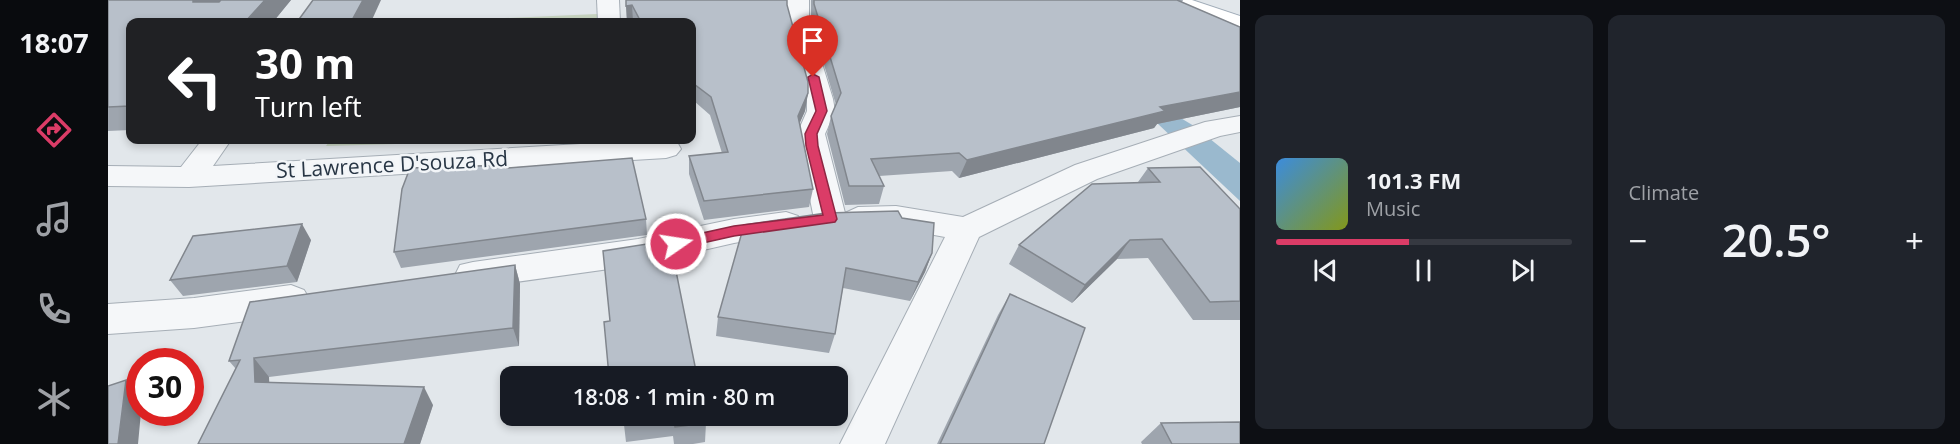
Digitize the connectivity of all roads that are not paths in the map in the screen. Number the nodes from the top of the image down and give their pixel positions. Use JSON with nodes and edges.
{"nodes":[{"id":1,"x":608,"y":0,"type":"edge"},
{"id":2,"x":798,"y":0,"type":"edge"},
{"id":3,"x":1172,"y":0,"type":"edge"},
{"id":4,"x":609,"y":18,"type":"edge"},
{"id":5,"x":1240,"y":24,"type":"edge"},
{"id":6,"x":1240,"y":124,"type":"edge"},
{"id":7,"x":215,"y":144,"type":"edge"},
{"id":8,"x":664,"y":144,"type":"edge"},
{"id":9,"x":108,"y":176,"type":"edge"},
{"id":10,"x":189,"y":177,"type":"junction"},
{"id":11,"x":830,"y":219,"type":"junction"},
{"id":12,"x":966,"y":229,"type":"junction"},
{"id":13,"x":443,"y":279,"type":"edge"},
{"id":14,"x":325,"y":295,"type":"edge"},
{"id":15,"x":108,"y":319,"type":"edge"},
{"id":16,"x":862,"y":444,"type":"edge"}],
"edges":[{"from":1,"to":4,"type":"street"},
{"from":2,"to":11,"type":"street"},
{"from":3,"to":5,"type":"main road"},
{"from":6,"to":12,"type":"street"},
{"from":7,"to":10,"type":"street"},
{"from":8,"to":10,"type":"street","name":"St Lawrence D'souza Rd"},
{"from":9,"to":10,"type":"street","name":"St Lawrence D'souza Rd"},
{"from":11,"to":12,"type":"street"},
{"from":11,"to":13,"type":"street"},
{"from":12,"to":16,"type":"street"},
{"from":14,"to":15,"type":"street"}]}
